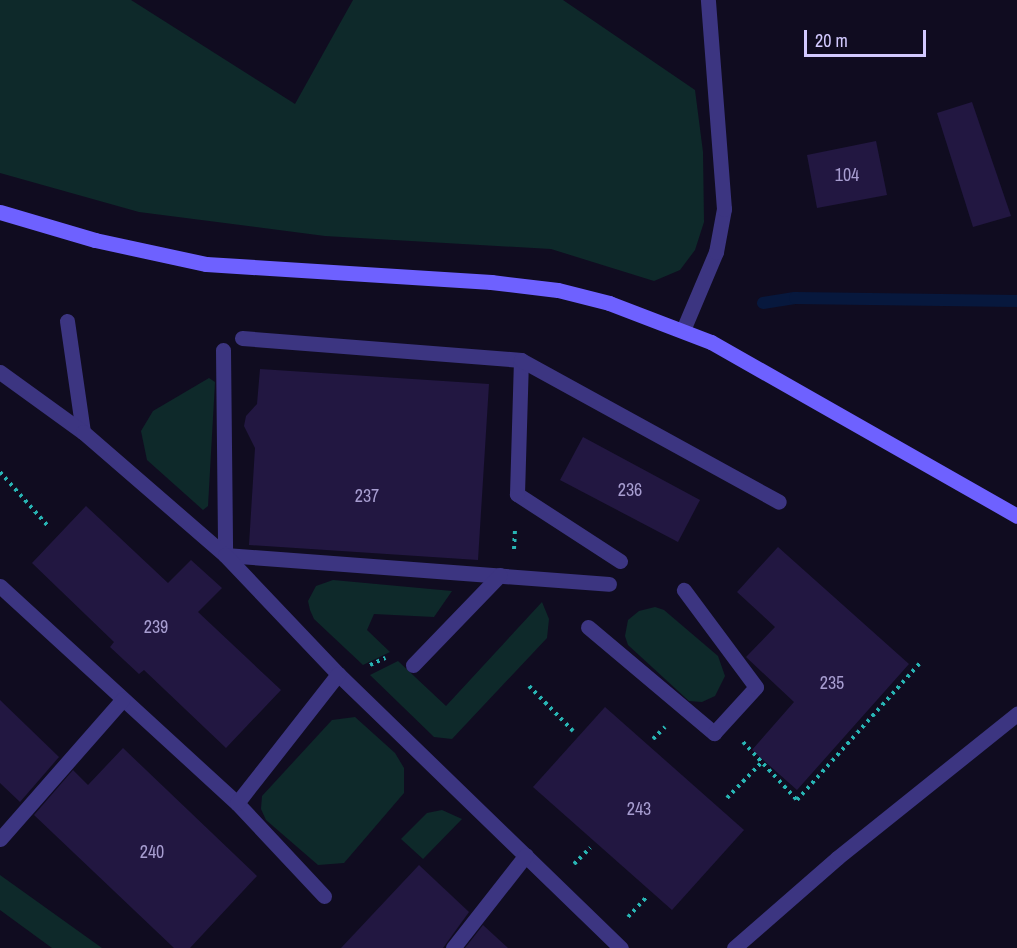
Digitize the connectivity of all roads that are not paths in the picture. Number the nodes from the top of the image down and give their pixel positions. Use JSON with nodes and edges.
{"nodes":[{"id":1,"x":708,"y":0,"type":"edge"},
{"id":2,"x":0,"y":212,"type":"edge"},
{"id":3,"x":67,"y":321,"type":"dead end"},
{"id":4,"x":683,"y":330,"type":"junction"},
{"id":5,"x":242,"y":338,"type":"dead end"},
{"id":6,"x":223,"y":350,"type":"dead end"},
{"id":7,"x":521,"y":360,"type":"junction"},
{"id":8,"x":0,"y":372,"type":"edge"},
{"id":9,"x":83,"y":432,"type":"junction"},
{"id":10,"x":779,"y":502,"type":"dead end"},
{"id":11,"x":1017,"y":516,"type":"edge"},
{"id":12,"x":225,"y":555,"type":"junction"},
{"id":13,"x":620,"y":561,"type":"dead end"},
{"id":14,"x":506,"y":576,"type":"junction"},
{"id":15,"x":609,"y":584,"type":"dead end"},
{"id":16,"x":0,"y":586,"type":"edge"},
{"id":17,"x":684,"y":590,"type":"dead end"},
{"id":18,"x":588,"y":627,"type":"dead end"},
{"id":19,"x":413,"y":665,"type":"dead end"},
{"id":20,"x":338,"y":674,"type":"junction"},
{"id":21,"x":123,"y":699,"type":"junction"},
{"id":22,"x":1017,"y":714,"type":"edge"},
{"id":23,"x":237,"y":803,"type":"junction"},
{"id":24,"x":0,"y":838,"type":"edge"},
{"id":25,"x":526,"y":855,"type":"junction"},
{"id":26,"x":324,"y":896,"type":"dead end"},
{"id":27,"x":618,"y":947,"type":"edge"},
{"id":28,"x":453,"y":948,"type":"edge"},
{"id":29,"x":734,"y":948,"type":"edge"}],
"edges":[{"from":1,"to":4,"type":"street"},
{"from":2,"to":4,"type":"street"},
{"from":3,"to":9,"type":"street"},
{"from":4,"to":11,"type":"street"},
{"from":5,"to":7,"type":"street"},
{"from":6,"to":12,"type":"street"},
{"from":7,"to":10,"type":"street"},
{"from":7,"to":13,"type":"street"},
{"from":8,"to":9,"type":"street"},
{"from":9,"to":12,"type":"street"},
{"from":12,"to":14,"type":"street"},
{"from":12,"to":20,"type":"street"},
{"from":14,"to":15,"type":"street"},
{"from":14,"to":19,"type":"street"},
{"from":16,"to":21,"type":"street"},
{"from":17,"to":18,"type":"street"},
{"from":20,"to":23,"type":"street"},
{"from":20,"to":25,"type":"street"},
{"from":21,"to":23,"type":"street"},
{"from":21,"to":24,"type":"street"},
{"from":22,"to":29,"type":"street"},
{"from":23,"to":26,"type":"street"},
{"from":25,"to":27,"type":"street"},
{"from":25,"to":28,"type":"street"}]}
